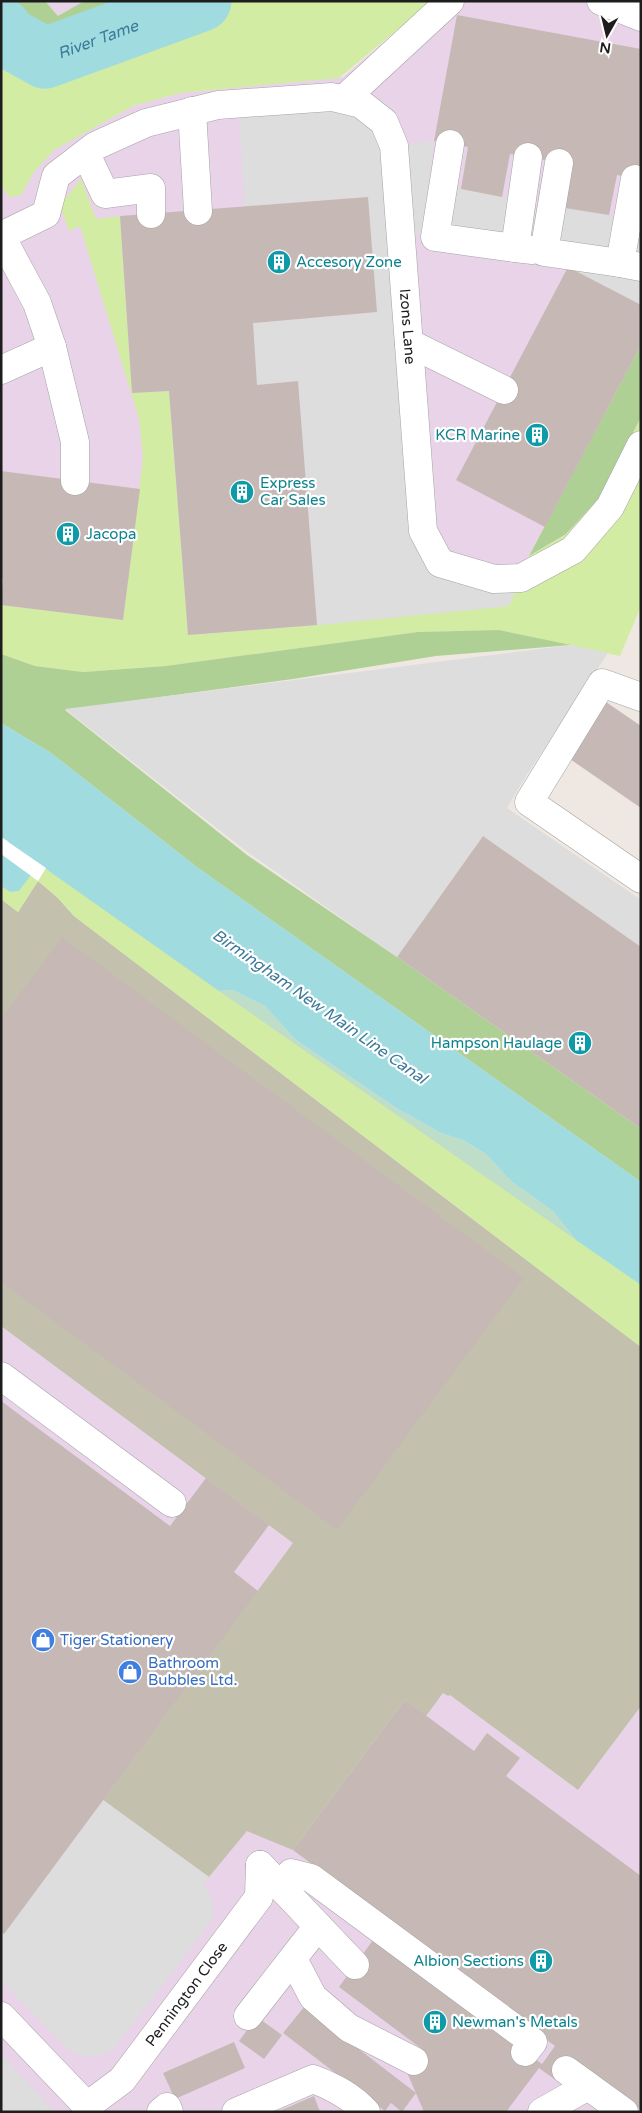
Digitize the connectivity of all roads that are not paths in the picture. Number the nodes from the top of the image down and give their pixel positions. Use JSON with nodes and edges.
{"nodes":[{"id":1,"x":450,"y":1,"type":"edge"},
{"id":2,"x":601,"y":1,"type":"edge"},
{"id":3,"x":641,"y":17,"type":"edge"},
{"id":4,"x":344,"y":99,"type":"junction"},
{"id":5,"x":192,"y":111,"type":"junction"},
{"id":6,"x":450,"y":144,"type":"dead end"},
{"id":7,"x":86,"y":154,"type":"junction"},
{"id":8,"x":528,"y":157,"type":"dead end"},
{"id":9,"x":559,"y":163,"type":"dead end"},
{"id":10,"x":635,"y":179,"type":"dead end"},
{"id":11,"x":198,"y":211,"type":"dead end"},
{"id":12,"x":152,"y":214,"type":"dead end"},
{"id":13,"x":400,"y":232,"type":"junction"},
{"id":14,"x":1,"y":236,"type":"edge"},
{"id":15,"x":435,"y":237,"type":"junction"},
{"id":16,"x":515,"y":248,"type":"junction"},
{"id":17,"x":544,"y":252,"type":"junction"},
{"id":18,"x":631,"y":265,"type":"edge"},
{"id":19,"x":409,"y":343,"type":"junction"},
{"id":20,"x":52,"y":347,"type":"junction"},
{"id":21,"x":1,"y":370,"type":"edge"},
{"id":22,"x":504,"y":390,"type":"dead end"},
{"id":23,"x":641,"y":444,"type":"edge"},
{"id":24,"x":75,"y":481,"type":"dead end"},
{"id":25,"x":641,"y":697,"type":"edge"},
{"id":26,"x":641,"y":879,"type":"edge"},
{"id":27,"x":1,"y":1376,"type":"edge"},
{"id":28,"x":172,"y":1503,"type":"dead end"},
{"id":29,"x":260,"y":1865,"type":"junction"},
{"id":30,"x":318,"y":1926,"type":"junction"},
{"id":31,"x":293,"y":1959,"type":"junction"},
{"id":32,"x":355,"y":1965,"type":"dead end"},
{"id":33,"x":1,"y":2016,"type":"edge"},
{"id":34,"x":248,"y":2016,"type":"dead end"},
{"id":35,"x":525,"y":2052,"type":"dead end"},
{"id":36,"x":414,"y":2061,"type":"dead end"},
{"id":37,"x":566,"y":2070,"type":"dead end"},
{"id":38,"x":588,"y":2086,"type":"junction"},
{"id":39,"x":88,"y":2109,"type":"edge"},
{"id":40,"x":161,"y":2112,"type":"edge"},
{"id":41,"x":169,"y":2112,"type":"edge"},
{"id":42,"x":236,"y":2112,"type":"edge"},
{"id":43,"x":366,"y":2112,"type":"edge"},
{"id":44,"x":542,"y":2112,"type":"edge"},
{"id":45,"x":624,"y":2112,"type":"edge"}],
"edges":[{"from":1,"to":4,"type":"street"},
{"from":2,"to":3,"type":"street"},
{"from":4,"to":5,"type":"street","name":"Izons Lane"},
{"from":4,"to":13,"type":"street","name":"Izons Lane"},
{"from":5,"to":7,"type":"street","name":"Izons Lane"},
{"from":5,"to":11,"type":"street"},
{"from":6,"to":15,"type":"street"},
{"from":7,"to":12,"type":"street"},
{"from":7,"to":14,"type":"street","name":"Izons Lane"},
{"from":8,"to":16,"type":"street"},
{"from":9,"to":17,"type":"street"},
{"from":10,"to":18,"type":"street"},
{"from":13,"to":15,"type":"street"},
{"from":13,"to":19,"type":"street","name":"Izons Lane"},
{"from":14,"to":20,"type":"street"},
{"from":15,"to":16,"type":"street"},
{"from":16,"to":17,"type":"street"},
{"from":17,"to":18,"type":"street"},
{"from":19,"to":22,"type":"street"},
{"from":19,"to":23,"type":"street","name":"Izons Lane"},
{"from":20,"to":21,"type":"street"},
{"from":20,"to":24,"type":"street"},
{"from":25,"to":26,"type":"street"},
{"from":27,"to":28,"type":"street"},
{"from":29,"to":30,"type":"street"},
{"from":29,"to":35,"type":"street"},
{"from":29,"to":39,"type":"street","name":"Pennington Close"},
{"from":30,"to":31,"type":"street"},
{"from":30,"to":32,"type":"street"},
{"from":31,"to":34,"type":"street"},
{"from":31,"to":36,"type":"street"},
{"from":33,"to":39,"type":"street","name":"Pennington Close"},
{"from":37,"to":38,"type":"street"},
{"from":38,"to":44,"type":"street"},
{"from":38,"to":45,"type":"street"},
{"from":40,"to":41,"type":"street"},
{"from":42,"to":43,"type":"street"}]}
